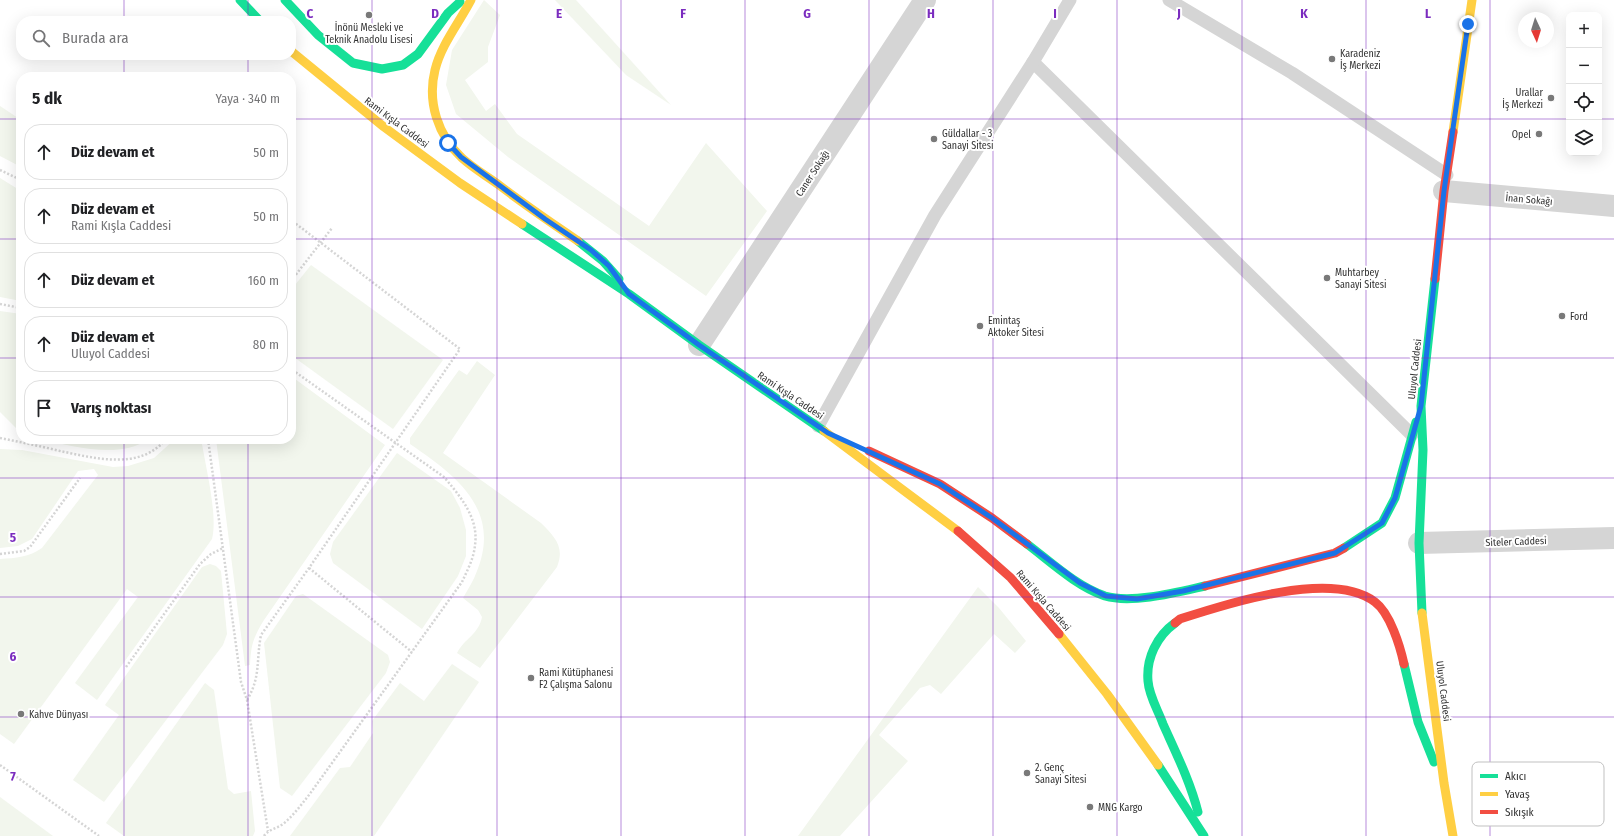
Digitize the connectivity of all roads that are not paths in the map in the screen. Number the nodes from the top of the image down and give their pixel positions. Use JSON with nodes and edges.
{"nodes":[{"id":1,"x":240,"y":0,"type":"edge"},
{"id":2,"x":285,"y":0,"type":"edge"},
{"id":3,"x":462,"y":0,"type":"edge"},
{"id":4,"x":471,"y":0,"type":"edge"},
{"id":5,"x":925,"y":0,"type":"edge"},
{"id":6,"x":1070,"y":0,"type":"edge"},
{"id":7,"x":1169,"y":0,"type":"edge"},
{"id":8,"x":1472,"y":0,"type":"edge"},
{"id":9,"x":255,"y":16,"type":"edge"},
{"id":10,"x":296,"y":55,"type":"edge"},
{"id":11,"x":1033,"y":62,"type":"junction"},
{"id":12,"x":1446,"y":183,"type":"junction"},
{"id":13,"x":1614,"y":206,"type":"edge"},
{"id":14,"x":629,"y":294,"type":"junction"},
{"id":15,"x":699,"y":345,"type":"junction"},
{"id":16,"x":1421,"y":406,"type":"junction"},
{"id":17,"x":823,"y":429,"type":"junction"},
{"id":18,"x":1412,"y":435,"type":"junction"},
{"id":19,"x":1614,"y":538,"type":"edge"},
{"id":20,"x":1419,"y":543,"type":"junction"},
{"id":21,"x":1444,"y":783,"type":"junction"},
{"id":22,"x":1204,"y":836,"type":"edge"},
{"id":23,"x":1453,"y":836,"type":"edge"}],
"edges":[{"from":1,"to":9,"type":"main road"},
{"from":2,"to":3,"type":"main road"},
{"from":4,"to":14,"type":"main road"},
{"from":5,"to":15,"type":"street","name":"Caner Sokağı"},
{"from":6,"to":11,"type":"lane"},
{"from":7,"to":12,"type":"lane"},
{"from":8,"to":12,"type":"main road","name":"Uluyol Caddesi"},
{"from":10,"to":14,"type":"main road","name":"Rami Kışla Caddesi"},
{"from":11,"to":17,"type":"lane"},
{"from":11,"to":18,"type":"lane"},
{"from":12,"to":13,"type":"street","name":"İnan Sokağı"},
{"from":12,"to":16,"type":"main road","name":"Uluyol Caddesi"},
{"from":14,"to":15,"type":"main road","name":"Rami Kışla Caddesi"},
{"from":15,"to":17,"type":"main road","name":"Rami Kışla Caddesi"},
{"from":16,"to":18,"type":"main road"},
{"from":16,"to":20,"type":"main road","name":"Uluyol Caddesi"},
{"from":17,"to":18,"type":"main road"},
{"from":17,"to":22,"type":"main road","name":"Rami Kışla Caddesi"},
{"from":19,"to":20,"type":"street","name":"Siteler Caddesi"},
{"from":20,"to":21,"type":"main road","name":"Uluyol Caddesi"},
{"from":21,"to":22,"type":"main road"},
{"from":21,"to":23,"type":"main road","name":"Uluyol Caddesi"}]}
